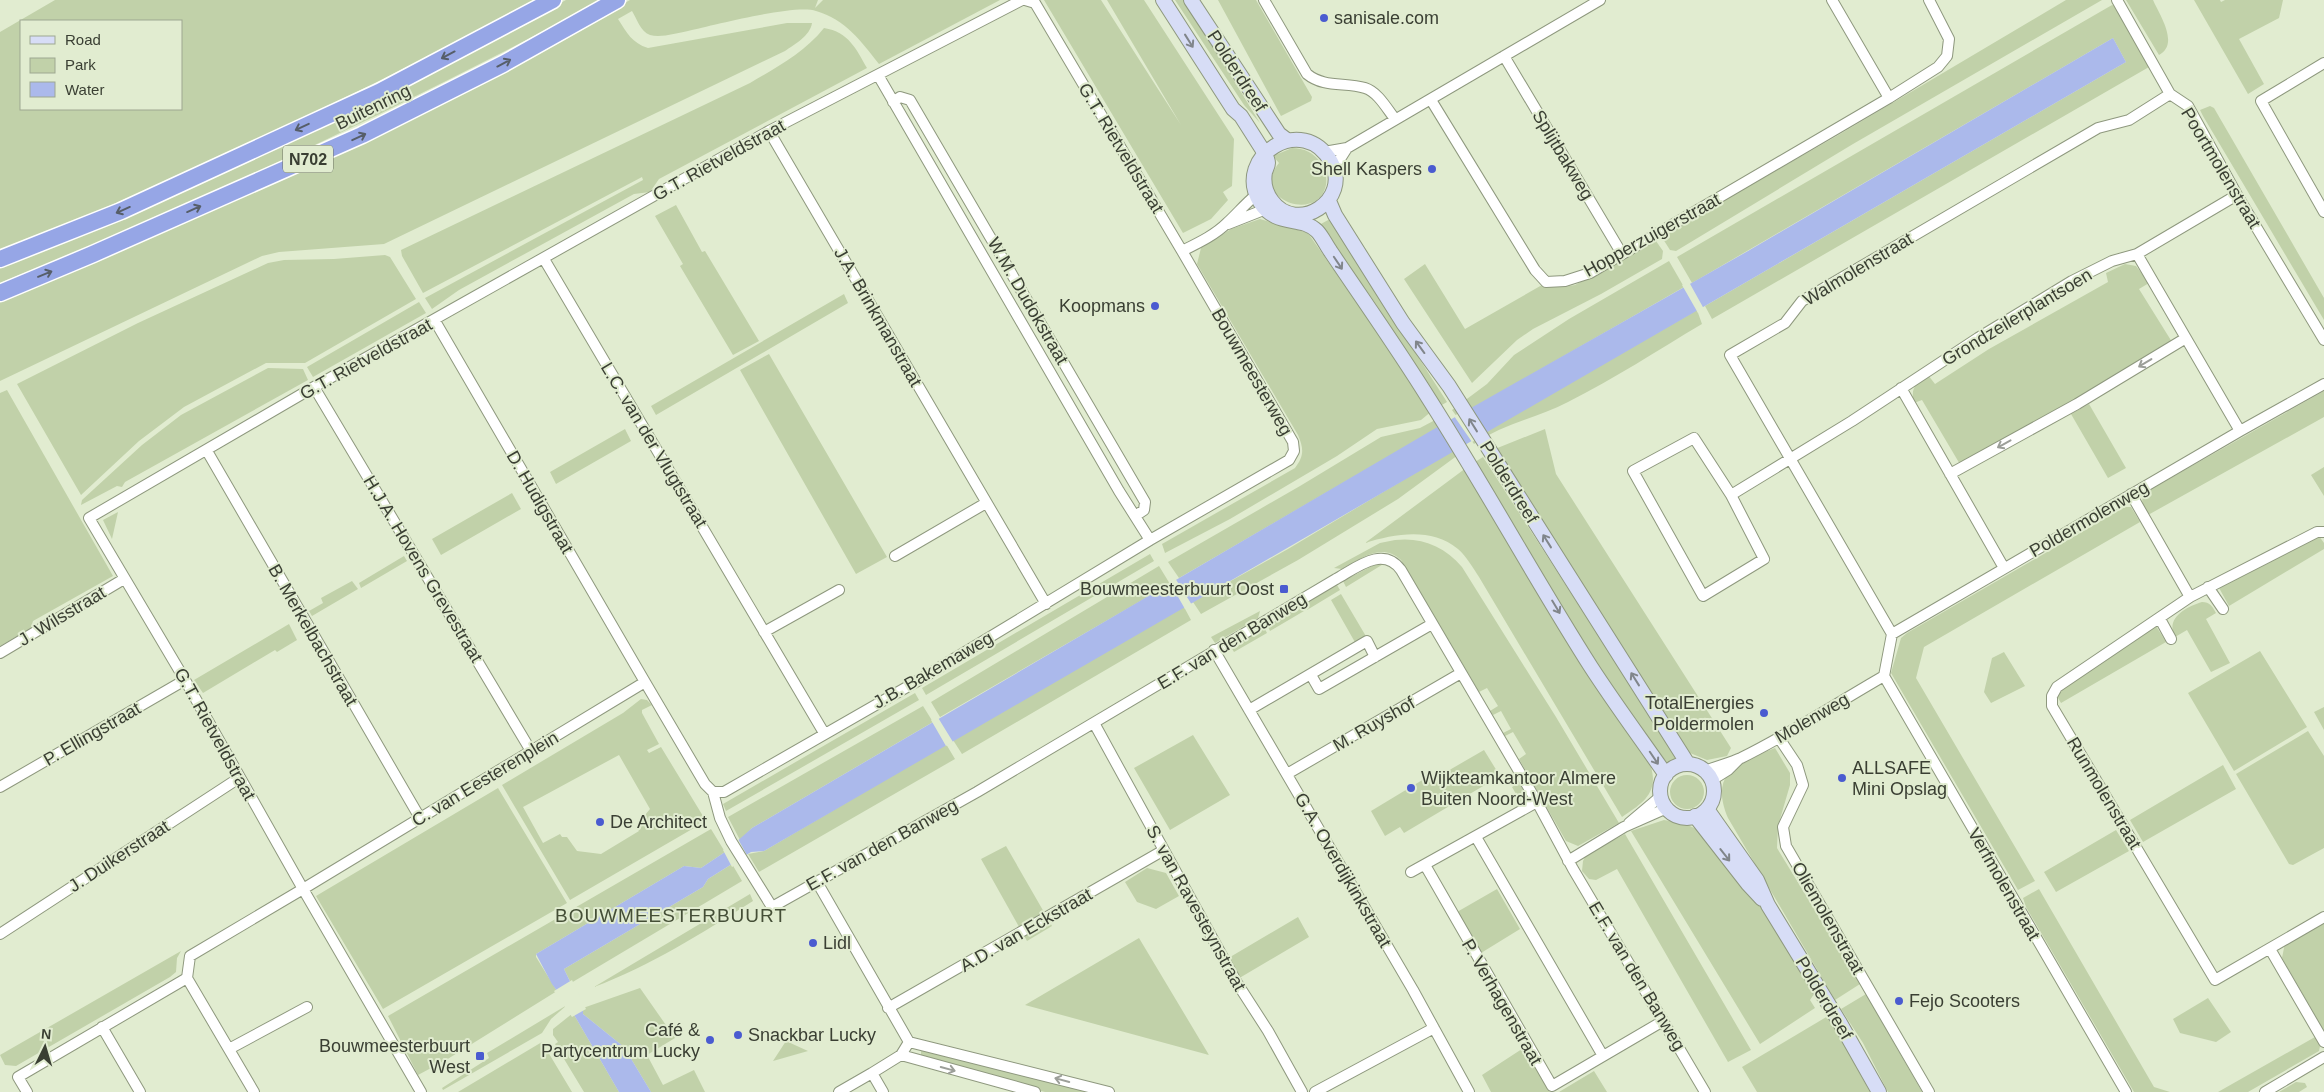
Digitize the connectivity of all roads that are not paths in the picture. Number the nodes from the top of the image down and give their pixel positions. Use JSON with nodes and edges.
{"nodes":[{"id":1,"x":553,"y":0,"type":"edge"},
{"id":2,"x":1024,"y":0,"type":"edge"},
{"id":3,"x":1163,"y":0,"type":"edge"},
{"id":4,"x":1191,"y":0,"type":"edge"},
{"id":5,"x":1264,"y":0,"type":"edge"},
{"id":6,"x":1600,"y":0,"type":"edge"},
{"id":7,"x":1832,"y":0,"type":"edge"},
{"id":8,"x":1929,"y":0,"type":"edge"},
{"id":9,"x":2117,"y":0,"type":"edge"},
{"id":10,"x":612,"y":3,"type":"edge"},
{"id":11,"x":1504,"y":56,"type":"junction"},
{"id":12,"x":2324,"y":63,"type":"edge"},
{"id":13,"x":878,"y":75,"type":"junction"},
{"id":14,"x":2170,"y":94,"type":"junction"},
{"id":15,"x":1888,"y":98,"type":"junction"},
{"id":16,"x":1431,"y":100,"type":"junction"},
{"id":17,"x":893,"y":102,"type":"junction"},
{"id":18,"x":1395,"y":119,"type":"junction"},
{"id":19,"x":769,"y":131,"type":"junction"},
{"id":20,"x":1287,"y":140,"type":"junction"},
{"id":21,"x":1263,"y":156,"type":"junction"},
{"id":22,"x":1328,"y":158,"type":"junction"},
{"id":23,"x":1256,"y":195,"type":"junction"},
{"id":24,"x":2237,"y":195,"type":"junction"},
{"id":25,"x":1329,"y":201,"type":"junction"},
{"id":26,"x":1270,"y":207,"type":"junction"},
{"id":27,"x":2324,"y":212,"type":"edge"},
{"id":28,"x":1227,"y":224,"type":"junction"},
{"id":29,"x":1182,"y":251,"type":"junction"},
{"id":30,"x":1622,"y":254,"type":"junction"},
{"id":31,"x":2137,"y":254,"type":"junction"},
{"id":32,"x":0,"y":259,"type":"edge"},
{"id":33,"x":544,"y":259,"type":"junction"},
{"id":34,"x":0,"y":292,"type":"edge"},
{"id":35,"x":435,"y":321,"type":"junction"},
{"id":36,"x":2186,"y":338,"type":"junction"},
{"id":37,"x":2324,"y":340,"type":"edge"},
{"id":38,"x":2324,"y":384,"type":"edge"},
{"id":39,"x":314,"y":387,"type":"junction"},
{"id":40,"x":1900,"y":388,"type":"junction"},
{"id":41,"x":2240,"y":431,"type":"junction"},
{"id":42,"x":207,"y":451,"type":"junction"},
{"id":43,"x":1789,"y":459,"type":"junction"},
{"id":44,"x":1950,"y":474,"type":"junction"},
{"id":45,"x":2131,"y":494,"type":"junction"},
{"id":46,"x":1731,"y":495,"type":"junction"},
{"id":47,"x":986,"y":503,"type":"junction"},
{"id":48,"x":1135,"y":516,"type":"junction"},
{"id":49,"x":2324,"y":532,"type":"edge"},
{"id":50,"x":1150,"y":540,"type":"junction"},
{"id":51,"x":894,"y":556,"type":"dead end"},
{"id":52,"x":2004,"y":568,"type":"junction"},
{"id":53,"x":124,"y":579,"type":"junction"},
{"id":54,"x":2208,"y":587,"type":"junction"},
{"id":55,"x":839,"y":590,"type":"dead end"},
{"id":56,"x":2190,"y":597,"type":"junction"},
{"id":57,"x":1046,"y":604,"type":"junction"},
{"id":58,"x":2223,"y":609,"type":"dead end"},
{"id":59,"x":2160,"y":619,"type":"junction"},
{"id":60,"x":1432,"y":624,"type":"junction"},
{"id":61,"x":764,"y":632,"type":"junction"},
{"id":62,"x":1892,"y":634,"type":"junction"},
{"id":63,"x":2171,"y":639,"type":"dead end"},
{"id":64,"x":1214,"y":650,"type":"junction"},
{"id":65,"x":0,"y":653,"type":"edge"},
{"id":66,"x":1345,"y":654,"type":"junction"},
{"id":67,"x":1375,"y":657,"type":"junction"},
{"id":68,"x":1327,"y":665,"type":"junction"},
{"id":69,"x":1353,"y":669,"type":"junction"},
{"id":70,"x":1461,"y":673,"type":"junction"},
{"id":71,"x":1311,"y":675,"type":"junction"},
{"id":72,"x":1884,"y":676,"type":"junction"},
{"id":73,"x":1335,"y":679,"type":"junction"},
{"id":74,"x":185,"y":680,"type":"junction"},
{"id":75,"x":645,"y":682,"type":"junction"},
{"id":76,"x":1249,"y":710,"type":"junction"},
{"id":77,"x":1094,"y":723,"type":"junction"},
{"id":78,"x":824,"y":733,"type":"junction"},
{"id":79,"x":1779,"y":738,"type":"junction"},
{"id":80,"x":531,"y":751,"type":"junction"},
{"id":81,"x":1688,"y":764,"type":"junction"},
{"id":82,"x":1287,"y":774,"type":"junction"},
{"id":83,"x":1666,"y":775,"type":"junction"},
{"id":84,"x":1708,"y":776,"type":"junction"},
{"id":85,"x":239,"y":778,"type":"junction"},
{"id":86,"x":0,"y":787,"type":"edge"},
{"id":87,"x":713,"y":792,"type":"junction"},
{"id":88,"x":1537,"y":802,"type":"junction"},
{"id":89,"x":1664,"y":802,"type":"junction"},
{"id":90,"x":1701,"y":813,"type":"junction"},
{"id":91,"x":420,"y":818,"type":"junction"},
{"id":92,"x":1476,"y":837,"type":"junction"},
{"id":93,"x":1164,"y":850,"type":"junction"},
{"id":94,"x":1568,"y":861,"type":"junction"},
{"id":95,"x":1424,"y":865,"type":"junction"},
{"id":96,"x":1411,"y":872,"type":"dead end"},
{"id":97,"x":817,"y":882,"type":"junction"},
{"id":98,"x":303,"y":889,"type":"junction"},
{"id":99,"x":2324,"y":916,"type":"edge"},
{"id":100,"x":0,"y":934,"type":"edge"},
{"id":101,"x":2270,"y":949,"type":"junction"},
{"id":102,"x":186,"y":978,"type":"junction"},
{"id":103,"x":307,"y":1007,"type":"dead end"},
{"id":104,"x":888,"y":1008,"type":"junction"},
{"id":105,"x":1663,"y":1021,"type":"junction"},
{"id":106,"x":102,"y":1028,"type":"junction"},
{"id":107,"x":1434,"y":1028,"type":"junction"},
{"id":108,"x":909,"y":1042,"type":"junction"},
{"id":109,"x":2324,"y":1042,"type":"edge"},
{"id":110,"x":229,"y":1050,"type":"junction"},
{"id":111,"x":901,"y":1055,"type":"junction"},
{"id":112,"x":1603,"y":1056,"type":"junction"},
{"id":113,"x":2324,"y":1057,"type":"edge"},
{"id":114,"x":872,"y":1073,"type":"junction"},
{"id":115,"x":1097,"y":1091,"type":"edge"},
{"id":116,"x":27,"y":1092,"type":"edge"},
{"id":117,"x":140,"y":1092,"type":"edge"},
{"id":118,"x":254,"y":1092,"type":"edge"},
{"id":119,"x":421,"y":1092,"type":"edge"},
{"id":120,"x":838,"y":1092,"type":"edge"},
{"id":121,"x":883,"y":1092,"type":"edge"},
{"id":122,"x":1035,"y":1092,"type":"edge"},
{"id":123,"x":1109,"y":1092,"type":"edge"},
{"id":124,"x":1302,"y":1092,"type":"edge"},
{"id":125,"x":1315,"y":1092,"type":"edge"},
{"id":126,"x":1469,"y":1092,"type":"edge"},
{"id":127,"x":1705,"y":1092,"type":"edge"},
{"id":128,"x":1878,"y":1092,"type":"edge"},
{"id":129,"x":1929,"y":1092,"type":"edge"},
{"id":130,"x":2126,"y":1092,"type":"edge"},
{"id":131,"x":2265,"y":1092,"type":"edge"}],
"edges":[{"from":1,"to":32,"type":"highway","name":"Buitenring","number":"N702","one_way":true},
{"from":2,"to":13,"type":"street","name":"G.T. Rietveldstraat"},
{"from":2,"to":29,"type":"street","name":"G.T. Rietveldstraat"},
{"from":3,"to":21,"type":"main road","name":"Polderdreef","one_way":true},
{"from":4,"to":20,"type":"main road","name":"Polderdreef"},
{"from":5,"to":18,"type":"street"},
{"from":6,"to":11,"type":"street"},
{"from":7,"to":15,"type":"street"},
{"from":8,"to":15,"type":"street","name":"Hopperzuigerstraat"},
{"from":9,"to":14,"type":"street","name":"Poortmolenstraat"},
{"from":34,"to":10,"type":"highway","name":"Buitenring","number":"N702","one_way":true},
{"from":11,"to":16,"type":"street"},
{"from":11,"to":30,"type":"street","name":"Splijtbakweg"},
{"from":12,"to":27,"type":"street"},
{"from":13,"to":17,"type":"street","name":"W.M. Dudokstraat"},
{"from":13,"to":19,"type":"street","name":"G.T. Rietveldstraat"},
{"from":14,"to":24,"type":"street","name":"Poortmolenstraat"},
{"from":14,"to":43,"type":"street","name":"Walmolenstraat"},
{"from":15,"to":30,"type":"street","name":"Hopperzuigerstraat"},
{"from":16,"to":18,"type":"street"},
{"from":16,"to":30,"type":"street","name":"Hopperzuigerstraat"},
{"from":17,"to":48,"type":"street","name":"W.M. Dudokstraat"},
{"from":17,"to":48,"type":"street","name":"W.M. Dudokstraat"},
{"from":18,"to":22,"type":"street"},
{"from":19,"to":33,"type":"street","name":"G.T. Rietveldstraat"},
{"from":19,"to":47,"type":"street","name":"J.A. Brinkmanstraat"},
{"from":20,"to":21,"type":"main road"},
{"from":20,"to":22,"type":"main road"},
{"from":21,"to":23,"type":"main road"},
{"from":21,"to":26,"type":"main road"},
{"from":22,"to":25,"type":"main road"},
{"from":23,"to":26,"type":"main road"},
{"from":23,"to":28,"type":"street"},
{"from":24,"to":31,"type":"street","name":"Grondzeilerplantsoen"},
{"from":24,"to":37,"type":"street","name":"Poortmolenstraat"},
{"from":25,"to":26,"type":"main road"},
{"from":81,"to":25,"type":"main road","name":"Polderdreef","one_way":true},
{"from":26,"to":28,"type":"street"},
{"from":26,"to":83,"type":"main road","name":"Polderdreef","one_way":true},
{"from":28,"to":29,"type":"street"},
{"from":29,"to":50,"type":"street","name":"Bouwmeesterweg"},
{"from":31,"to":36,"type":"street"},
{"from":31,"to":40,"type":"street","name":"Grondzeilerplantsoen"},
{"from":33,"to":35,"type":"street","name":"G.T. Rietveldstraat"},
{"from":33,"to":61,"type":"street","name":"L.C. van der Vlugtstraat"},
{"from":35,"to":39,"type":"street","name":"G.T. Rietveldstraat"},
{"from":35,"to":75,"type":"street","name":"D. Hudigstraat"},
{"from":36,"to":41,"type":"street"},
{"from":36,"to":44,"type":"street","one_way":true},
{"from":38,"to":41,"type":"street","name":"Poldermolenweg"},
{"from":39,"to":42,"type":"street","name":"G.T. Rietveldstraat"},
{"from":39,"to":80,"type":"street","name":"H.J.A. Hovens Grevestraat"},
{"from":40,"to":43,"type":"street","name":"Grondzeilerplantsoen"},
{"from":40,"to":44,"type":"street"},
{"from":41,"to":45,"type":"street","name":"Poldermolenweg"},
{"from":42,"to":53,"type":"street","name":"G.T. Rietveldstraat"},
{"from":42,"to":91,"type":"street","name":"B. Merkelbachstraat"},
{"from":43,"to":46,"type":"street","name":"Grondzeilerplantsoen"},
{"from":43,"to":62,"type":"street","name":"Walmolenstraat"},
{"from":44,"to":52,"type":"street"},
{"from":45,"to":52,"type":"street","name":"Poldermolenweg"},
{"from":45,"to":56,"type":"street"},
{"from":46,"to":46,"type":"street"},
{"from":47,"to":51,"type":"street"},
{"from":47,"to":57,"type":"street","name":"J.A. Brinkmanstraat"},
{"from":48,"to":50,"type":"street","name":"W.M. Dudokstraat"},
{"from":49,"to":54,"type":"street","name":"Runmolenstraat"},
{"from":50,"to":57,"type":"street","name":"J.B. Bakemaweg"},
{"from":52,"to":62,"type":"street","name":"Poldermolenweg"},
{"from":53,"to":65,"type":"street","name":"J. Wilsstraat"},
{"from":53,"to":74,"type":"street","name":"G.T. Rietveldstraat"},
{"from":54,"to":56,"type":"street","name":"Runmolenstraat"},
{"from":54,"to":58,"type":"street"},
{"from":55,"to":61,"type":"street"},
{"from":56,"to":59,"type":"street","name":"Runmolenstraat"},
{"from":57,"to":78,"type":"street","name":"J.B. Bakemaweg"},
{"from":59,"to":63,"type":"street"},
{"from":59,"to":101,"type":"street","name":"Runmolenstraat"},
{"from":60,"to":64,"type":"street","name":"E.F. van den Banweg"},
{"from":60,"to":67,"type":"street"},
{"from":60,"to":70,"type":"street","name":"E.F. van den Banweg"},
{"from":61,"to":78,"type":"street","name":"L.C. van der Vlugtstraat"},
{"from":62,"to":72,"type":"street"},
{"from":64,"to":76,"type":"street","name":"G.A. Overdijkinkstraat"},
{"from":64,"to":77,"type":"street","name":"E.F. van den Banweg"},
{"from":66,"to":67,"type":"street"},
{"from":66,"to":68,"type":"street"},
{"from":66,"to":69,"type":"street"},
{"from":67,"to":69,"type":"street"},
{"from":68,"to":71,"type":"street"},
{"from":68,"to":73,"type":"street"},
{"from":69,"to":73,"type":"street"},
{"from":70,"to":82,"type":"street","name":"M. Ruyshof"},
{"from":70,"to":88,"type":"street","name":"E.F. van den Banweg"},
{"from":71,"to":73,"type":"street"},
{"from":71,"to":76,"type":"street"},
{"from":72,"to":79,"type":"street","name":"Molenweg"},
{"from":72,"to":130,"type":"street","name":"Verfmolenstraat"},
{"from":74,"to":85,"type":"street","name":"G.T. Rietveldstraat"},
{"from":74,"to":86,"type":"street","name":"P. Ellingstraat"},
{"from":75,"to":80,"type":"street","name":"C. van Eesterenplein"},
{"from":75,"to":87,"type":"street"},
{"from":76,"to":82,"type":"street","name":"G.A. Overdijkinkstraat"},
{"from":77,"to":93,"type":"street","name":"S. van Ravesteynstraat"},
{"from":77,"to":97,"type":"street","name":"E.F. van den Banweg"},
{"from":78,"to":87,"type":"street","name":"J.B. Bakemaweg"},
{"from":79,"to":84,"type":"street","name":"Molenweg"},
{"from":79,"to":129,"type":"street","name":"Oliemolenstraat"},
{"from":80,"to":91,"type":"street","name":"C. van Eesterenplein"},
{"from":81,"to":83,"type":"main road"},
{"from":81,"to":84,"type":"main road"},
{"from":82,"to":107,"type":"street","name":"G.A. Overdijkinkstraat"},
{"from":83,"to":89,"type":"main road"},
{"from":84,"to":90,"type":"main road"},
{"from":85,"to":98,"type":"street","name":"G.T. Rietveldstraat"},
{"from":85,"to":100,"type":"street","name":"J. Duikerstraat"},
{"from":87,"to":97,"type":"street","name":"E.F. van den Banweg"},
{"from":88,"to":92,"type":"street"},
{"from":88,"to":94,"type":"street","name":"E.F. van den Banweg"},
{"from":89,"to":90,"type":"main road"},
{"from":89,"to":94,"type":"street"},
{"from":90,"to":128,"type":"main road","name":"Polderdreef"},
{"from":91,"to":98,"type":"street","name":"C. van Eesterenplein"},
{"from":92,"to":95,"type":"street"},
{"from":92,"to":112,"type":"street"},
{"from":93,"to":104,"type":"street","name":"A.D. van Eckstraat"},
{"from":93,"to":124,"type":"street","name":"S. van Ravesteynstraat"},
{"from":94,"to":105,"type":"street","name":"E.F. van den Banweg"},
{"from":95,"to":96,"type":"street"},
{"from":95,"to":112,"type":"street","name":"P. Verhagenstraat"},
{"from":97,"to":104,"type":"street"},
{"from":98,"to":102,"type":"street","name":"C. van Eesterenplein"},
{"from":98,"to":119,"type":"street"},
{"from":99,"to":101,"type":"street","name":"Runmolenstraat"},
{"from":101,"to":109,"type":"street"},
{"from":102,"to":106,"type":"street"},
{"from":102,"to":110,"type":"street"},
{"from":103,"to":110,"type":"street"},
{"from":104,"to":108,"type":"street"},
{"from":105,"to":112,"type":"street","name":"P. Verhagenstraat"},
{"from":105,"to":127,"type":"street","name":"E.F. van den Banweg"},
{"from":106,"to":116,"type":"street"},
{"from":106,"to":117,"type":"street"},
{"from":107,"to":125,"type":"street"},
{"from":107,"to":126,"type":"street","name":"G.A. Overdijkinkstraat"},
{"from":108,"to":111,"type":"street"},
{"from":115,"to":108,"type":"street","one_way":true},
{"from":110,"to":118,"type":"street"},
{"from":111,"to":114,"type":"street"},
{"from":111,"to":122,"type":"street","one_way":true},
{"from":113,"to":131,"type":"street"},
{"from":114,"to":120,"type":"street"},
{"from":114,"to":121,"type":"street"},
{"from":115,"to":123,"type":"street"}]}
